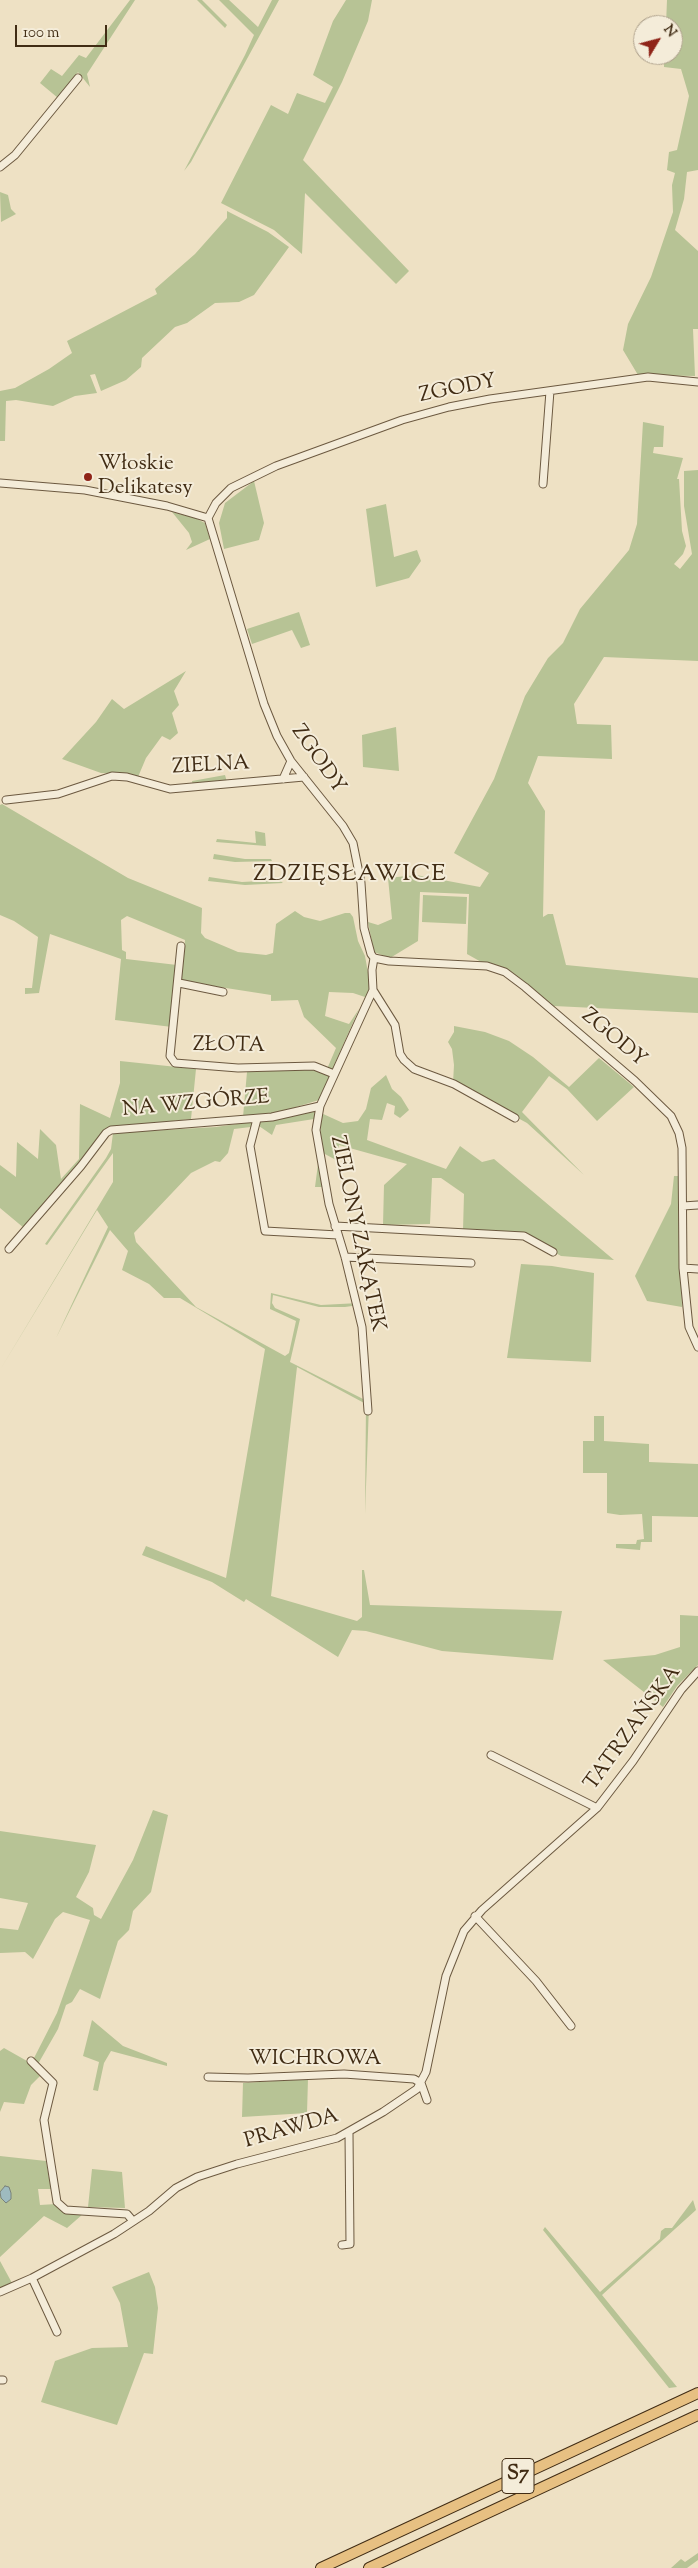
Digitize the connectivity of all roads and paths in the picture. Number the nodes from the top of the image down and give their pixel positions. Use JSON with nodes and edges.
{"nodes":[{"id":1,"x":78,"y":78,"type":"dead end"},
{"id":2,"x":0,"y":167,"type":"edge"},
{"id":3,"x":698,"y":382,"type":"edge"},
{"id":4,"x":550,"y":391,"type":"junction"},
{"id":5,"x":0,"y":483,"type":"edge"},
{"id":6,"x":543,"y":484,"type":"dead end"},
{"id":7,"x":208,"y":518,"type":"junction"},
{"id":8,"x":291,"y":761,"type":"junction"},
{"id":9,"x":304,"y":777,"type":"junction"},
{"id":10,"x":283,"y":779,"type":"junction"},
{"id":11,"x":6,"y":800,"type":"dead end"},
{"id":12,"x":181,"y":946,"type":"dead end"},
{"id":13,"x":374,"y":958,"type":"junction"},
{"id":14,"x":179,"y":983,"type":"junction"},
{"id":15,"x":373,"y":990,"type":"junction"},
{"id":16,"x":223,"y":992,"type":"dead end"},
{"id":17,"x":334,"y":1074,"type":"junction"},
{"id":18,"x":320,"y":1106,"type":"junction"},
{"id":19,"x":515,"y":1118,"type":"dead end"},
{"id":20,"x":257,"y":1119,"type":"junction"},
{"id":21,"x":698,"y":1205,"type":"edge"},
{"id":22,"x":684,"y":1206,"type":"junction"},
{"id":23,"x":335,"y":1226,"type":"junction"},
{"id":24,"x":338,"y":1235,"type":"junction"},
{"id":25,"x":9,"y":1248,"type":"dead end"},
{"id":26,"x":553,"y":1252,"type":"dead end"},
{"id":27,"x":345,"y":1256,"type":"junction"},
{"id":28,"x":471,"y":1263,"type":"dead end"},
{"id":29,"x":683,"y":1268,"type":"junction"},
{"id":30,"x":698,"y":1269,"type":"edge"},
{"id":31,"x":698,"y":1347,"type":"edge"},
{"id":32,"x":368,"y":1410,"type":"dead end"},
{"id":33,"x":698,"y":1671,"type":"edge"},
{"id":34,"x":491,"y":1755,"type":"dead end"},
{"id":35,"x":597,"y":1808,"type":"junction"},
{"id":36,"x":475,"y":1916,"type":"junction"},
{"id":37,"x":571,"y":2026,"type":"dead end"},
{"id":38,"x":31,"y":2061,"type":"dead end"},
{"id":39,"x":208,"y":2077,"type":"dead end"},
{"id":40,"x":421,"y":2083,"type":"junction"},
{"id":41,"x":427,"y":2100,"type":"dead end"},
{"id":42,"x":349,"y":2133,"type":"junction"},
{"id":43,"x":133,"y":2221,"type":"junction"},
{"id":44,"x":342,"y":2246,"type":"dead end"},
{"id":45,"x":32,"y":2278,"type":"junction"},
{"id":46,"x":0,"y":2292,"type":"edge"},
{"id":47,"x":57,"y":2332,"type":"dead end"},
{"id":48,"x":698,"y":2392,"type":"edge"},
{"id":49,"x":698,"y":2415,"type":"edge"},
{"id":50,"x":321,"y":2568,"type":"edge"},
{"id":51,"x":369,"y":2568,"type":"edge"}],
"edges":[{"from":1,"to":2,"type":"street"},
{"from":3,"to":4,"type":"street","name":"ZGODY"},
{"from":4,"to":6,"type":"street"},
{"from":4,"to":7,"type":"street","name":"ZGODY"},
{"from":5,"to":7,"type":"street"},
{"from":7,"to":8,"type":"street","name":"ZGODY"},
{"from":8,"to":9,"type":"street","name":"ZGODY"},
{"from":8,"to":10,"type":"street"},
{"from":9,"to":10,"type":"street","name":"ZIELNA"},
{"from":9,"to":13,"type":"street","name":"ZGODY"},
{"from":10,"to":11,"type":"street","name":"ZIELNA"},
{"from":12,"to":14,"type":"street","name":"ZŁOTA"},
{"from":13,"to":15,"type":"street","name":"ZIELONY ZAKĄTEK"},
{"from":13,"to":22,"type":"street","name":"ZGODY"},
{"from":14,"to":16,"type":"street"},
{"from":14,"to":17,"type":"street","name":"ZŁOTA"},
{"from":15,"to":17,"type":"street","name":"ZIELONY ZAKĄTEK"},
{"from":15,"to":19,"type":"street"},
{"from":17,"to":18,"type":"street","name":"ZIELONY ZAKĄTEK"},
{"from":18,"to":20,"type":"street","name":"NA WZGÓRZE"},
{"from":18,"to":23,"type":"street","name":"ZIELONY ZAKĄTEK"},
{"from":20,"to":24,"type":"street"},
{"from":20,"to":25,"type":"street","name":"NA WZGÓRZE"},
{"from":21,"to":22,"type":"street"},
{"from":22,"to":29,"type":"street","name":"ZGODY"},
{"from":23,"to":24,"type":"street","name":"ZIELONY ZAKĄTEK"},
{"from":23,"to":26,"type":"street"},
{"from":24,"to":27,"type":"street","name":"ZIELONY ZAKĄTEK"},
{"from":27,"to":28,"type":"street"},
{"from":27,"to":32,"type":"street","name":"ZIELONY ZAKĄTEK"},
{"from":29,"to":30,"type":"street"},
{"from":29,"to":31,"type":"street","name":"ZGODY"},
{"from":33,"to":35,"type":"street","name":"TATRZAŃSKA"},
{"from":34,"to":35,"type":"street"},
{"from":35,"to":36,"type":"street"},
{"from":36,"to":37,"type":"street"},
{"from":36,"to":40,"type":"street"},
{"from":38,"to":43,"type":"street"},
{"from":39,"to":40,"type":"street","name":"WICHROWA"},
{"from":40,"to":41,"type":"street"},
{"from":40,"to":42,"type":"street","name":"PRAWDA"},
{"from":42,"to":43,"type":"street","name":"PRAWDA"},
{"from":42,"to":44,"type":"street"},
{"from":43,"to":45,"type":"street","name":"PRAWDA"},
{"from":45,"to":46,"type":"street","name":"PRAWDA"},
{"from":45,"to":47,"type":"street"},
{"from":48,"to":50,"type":"highway","number":"S7"},
{"from":49,"to":51,"type":"highway","number":"S7"}]}
